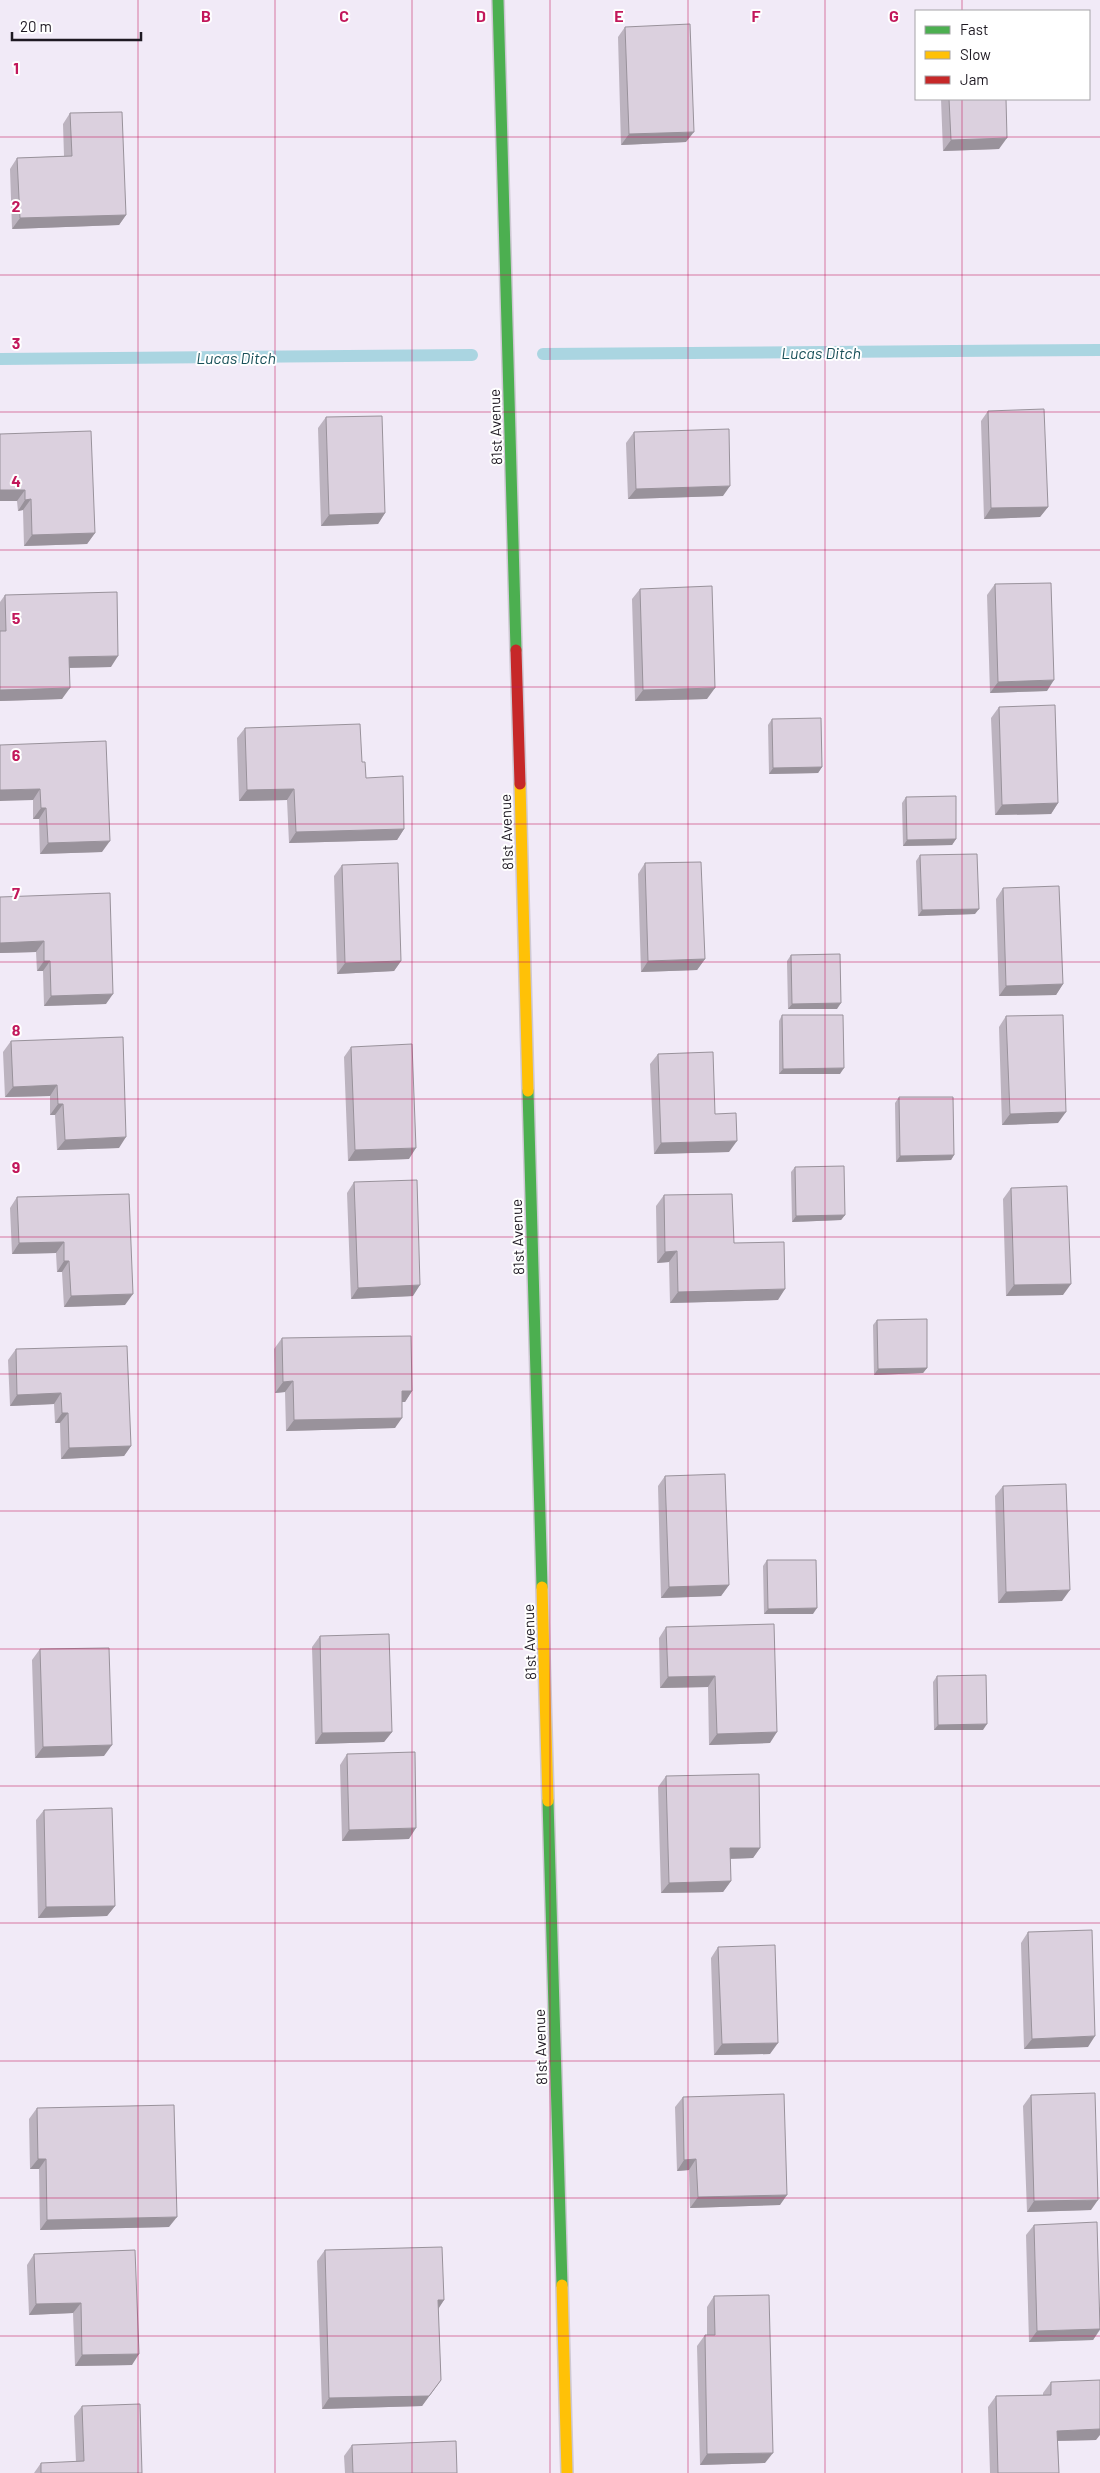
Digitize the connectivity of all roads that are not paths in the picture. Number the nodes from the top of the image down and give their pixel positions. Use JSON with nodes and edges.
{"nodes":[{"id":1,"x":498,"y":0,"type":"edge"},
{"id":2,"x":567,"y":2473,"type":"edge"}],
"edges":[{"from":1,"to":2,"type":"street","name":"81st Avenue"}]}
